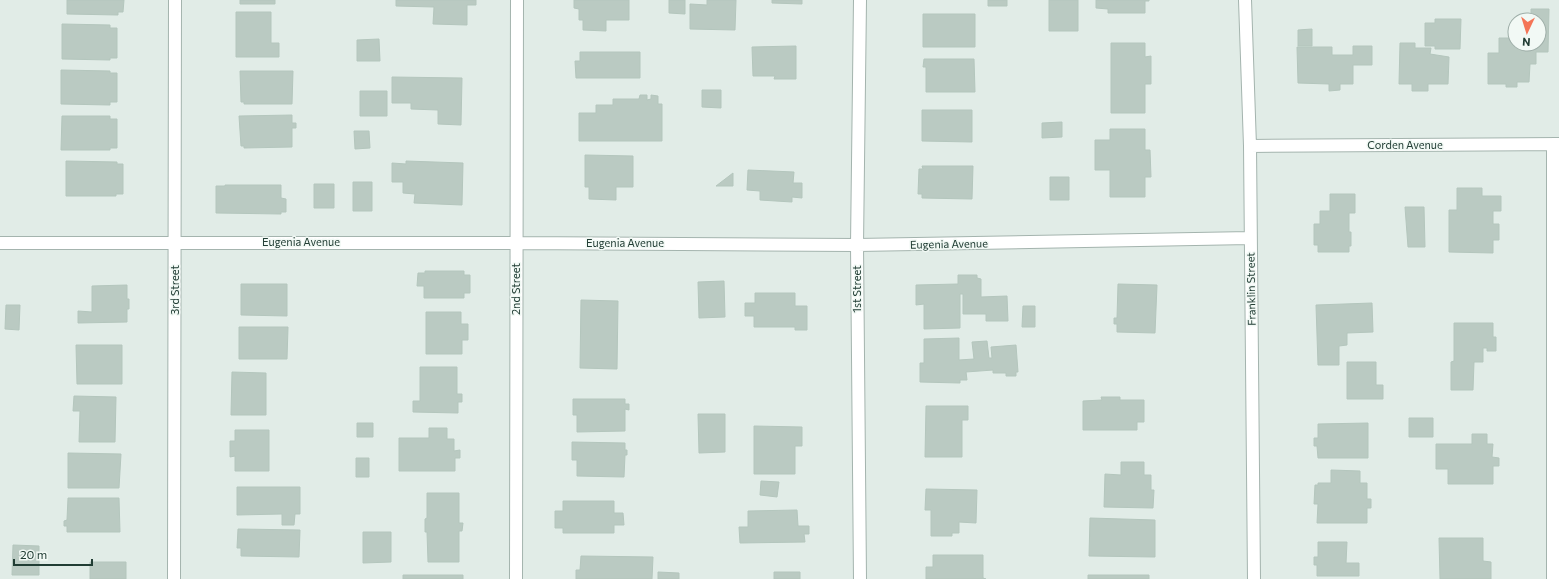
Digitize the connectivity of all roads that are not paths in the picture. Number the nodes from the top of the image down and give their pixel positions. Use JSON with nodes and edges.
{"nodes":[{"id":1,"x":175,"y":0,"type":"edge"},
{"id":2,"x":517,"y":0,"type":"edge"},
{"id":3,"x":860,"y":0,"type":"edge"},
{"id":4,"x":1245,"y":0,"type":"edge"},
{"id":5,"x":1556,"y":144,"type":"edge"},
{"id":6,"x":1250,"y":146,"type":"junction"},
{"id":7,"x":1250,"y":238,"type":"junction"},
{"id":8,"x":175,"y":242,"type":"junction"},
{"id":9,"x":0,"y":243,"type":"edge"},
{"id":10,"x":516,"y":243,"type":"junction"},
{"id":11,"x":857,"y":245,"type":"junction"},
{"id":12,"x":174,"y":579,"type":"edge"},
{"id":13,"x":516,"y":579,"type":"edge"},
{"id":14,"x":860,"y":579,"type":"edge"},
{"id":15,"x":1254,"y":579,"type":"edge"},
{"id":16,"x":1553,"y":579,"type":"edge"}],
"edges":[{"from":1,"to":8,"type":"street","name":"3rd Street"},
{"from":2,"to":10,"type":"street","name":"2nd Street"},
{"from":3,"to":11,"type":"street","name":"1st Street"},
{"from":4,"to":6,"type":"street","name":"Franklin Street"},
{"from":5,"to":6,"type":"street","name":"Corden Avenue"},
{"from":5,"to":16,"type":"street"},
{"from":6,"to":7,"type":"street","name":"Franklin Street"},
{"from":7,"to":11,"type":"street","name":"Eugenia Avenue"},
{"from":7,"to":15,"type":"street","name":"Franklin Street"},
{"from":8,"to":9,"type":"street","name":"Eugenia Avenue"},
{"from":8,"to":10,"type":"street","name":"Eugenia Avenue"},
{"from":8,"to":12,"type":"street","name":"3rd Street"},
{"from":10,"to":11,"type":"street","name":"Eugenia Avenue"},
{"from":10,"to":13,"type":"street","name":"2nd Street"},
{"from":11,"to":14,"type":"street","name":"1st Street"}]}
